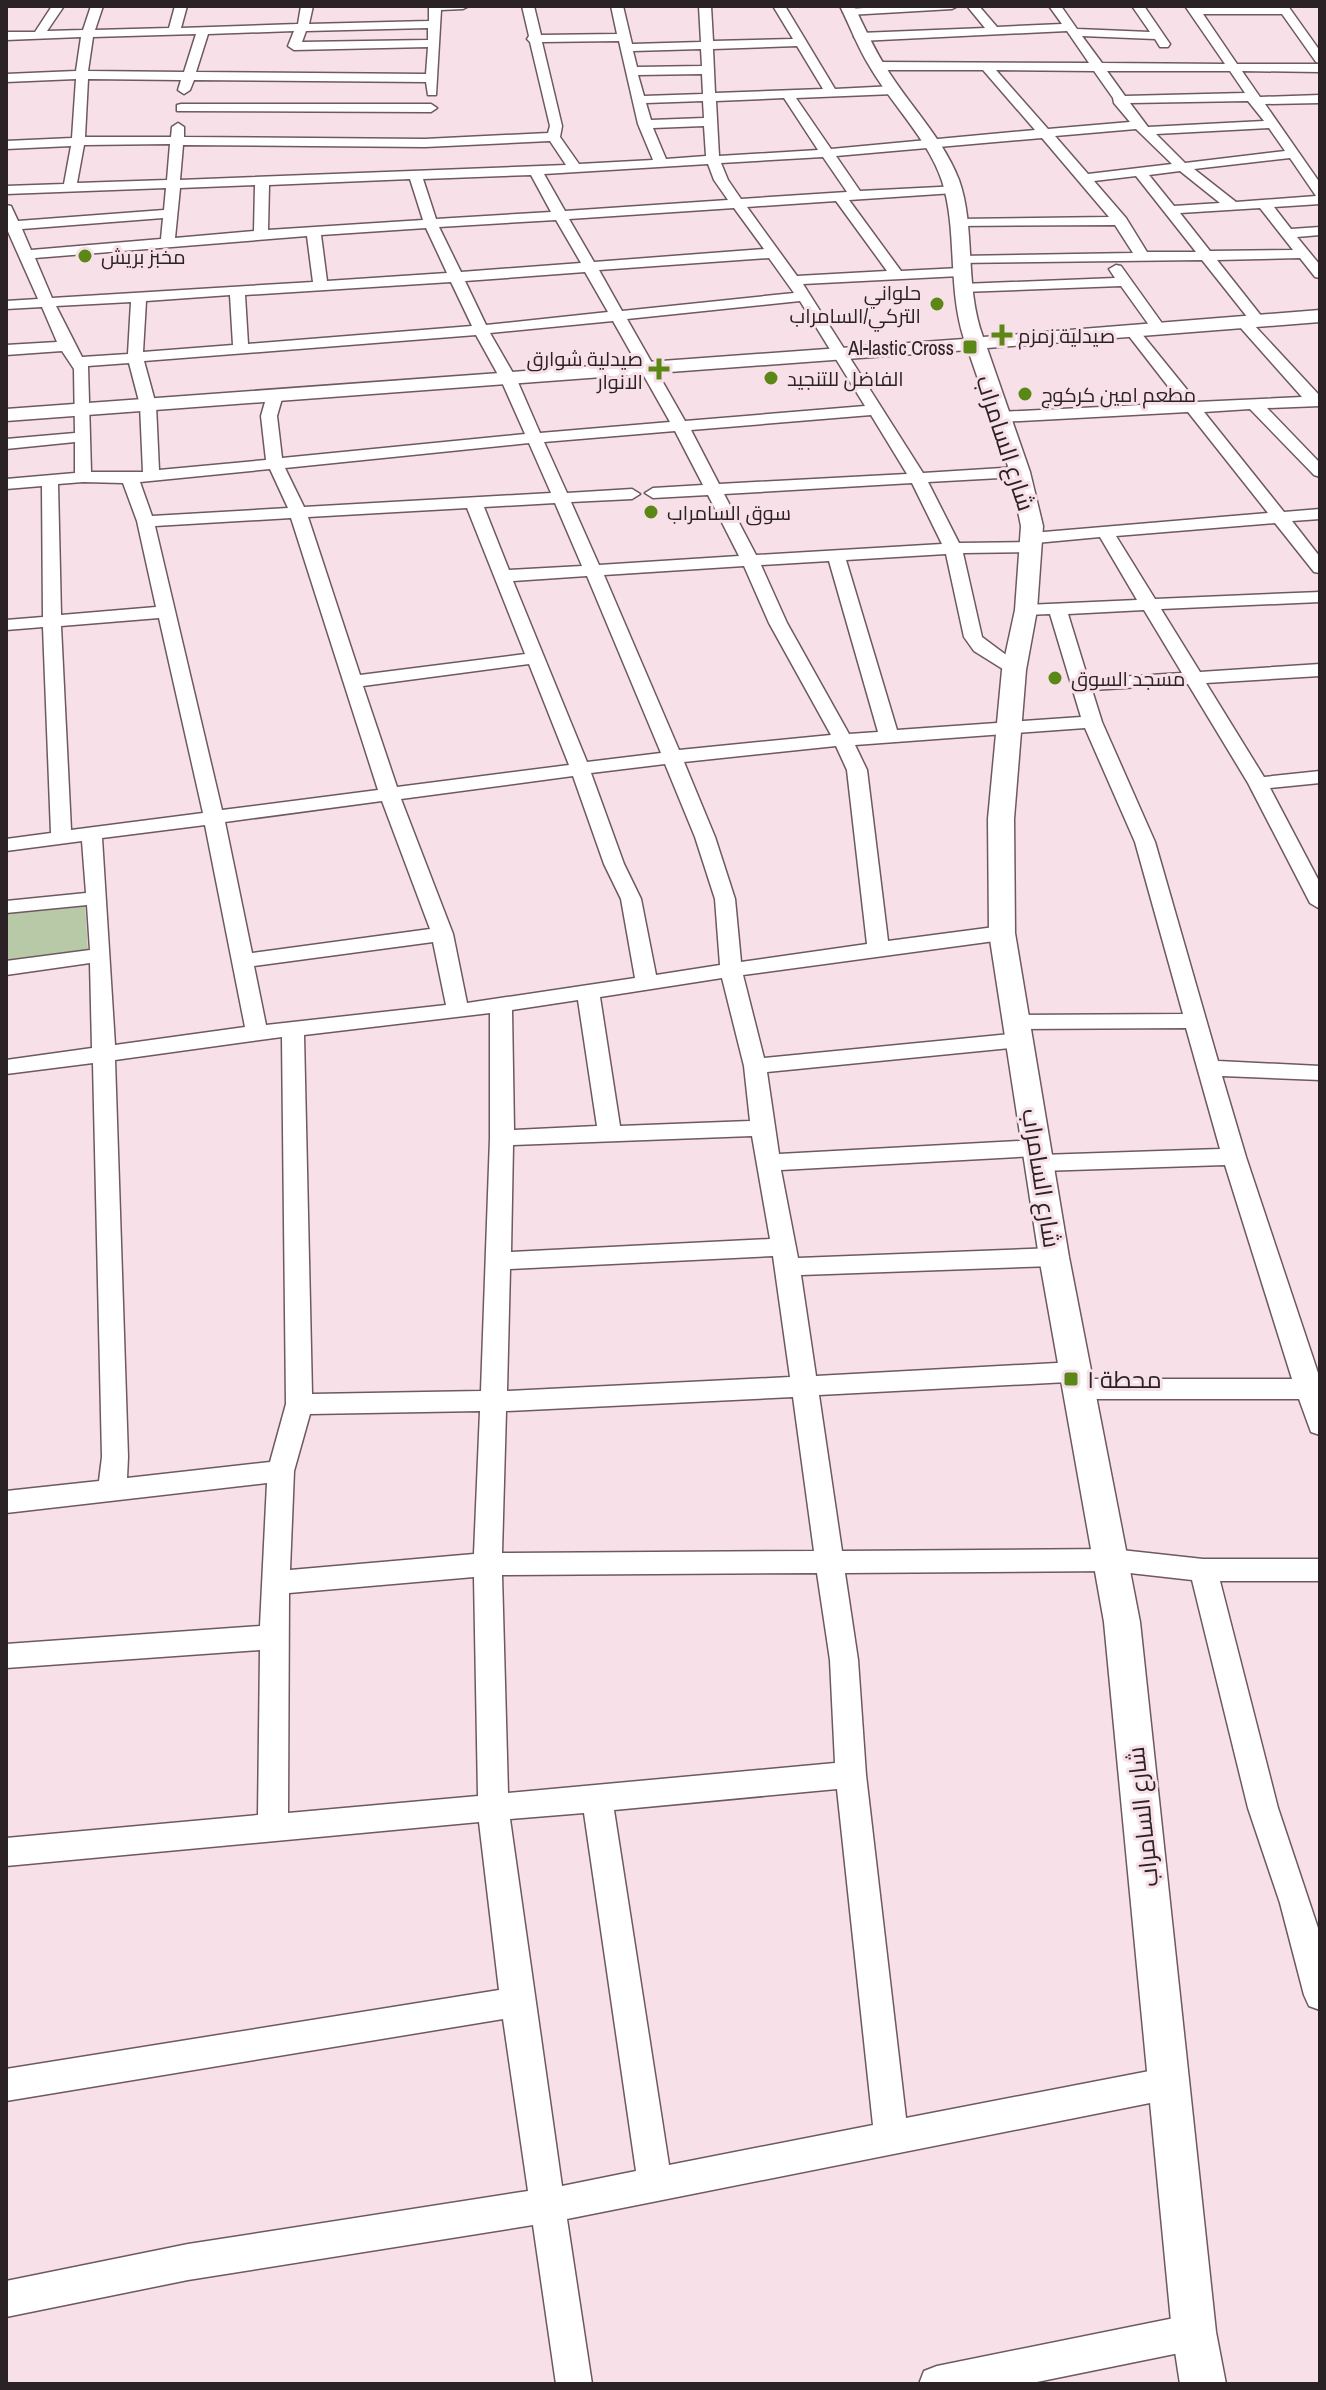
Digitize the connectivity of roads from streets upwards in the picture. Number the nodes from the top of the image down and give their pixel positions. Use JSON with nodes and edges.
{"nodes":[{"id":1,"x":58,"y":6,"type":"edge"},
{"id":2,"x":97,"y":6,"type":"edge"},
{"id":3,"x":181,"y":6,"type":"edge"},
{"id":4,"x":307,"y":6,"type":"edge"},
{"id":5,"x":463,"y":6,"type":"edge"},
{"id":6,"x":528,"y":6,"type":"edge"},
{"id":7,"x":617,"y":6,"type":"edge"},
{"id":8,"x":705,"y":6,"type":"edge"},
{"id":9,"x":779,"y":6,"type":"edge"},
{"id":10,"x":952,"y":6,"type":"edge"},
{"id":11,"x":973,"y":6,"type":"edge"},
{"id":12,"x":1055,"y":6,"type":"edge"},
{"id":13,"x":1138,"y":6,"type":"edge"},
{"id":14,"x":435,"y":7,"type":"edge"},
{"id":15,"x":1192,"y":8,"type":"edge"},
{"id":16,"x":1283,"y":8,"type":"edge"},
{"id":17,"x":852,"y":18,"type":"edge"},
{"id":18,"x":434,"y":24,"type":"junction"},
{"id":19,"x":302,"y":28,"type":"junction"},
{"id":20,"x":993,"y":29,"type":"junction"},
{"id":21,"x":1074,"y":29,"type":"junction"},
{"id":22,"x":174,"y":31,"type":"junction"},
{"id":23,"x":203,"y":32,"type":"junction"},
{"id":24,"x":86,"y":33,"type":"junction"},
{"id":25,"x":39,"y":34,"type":"junction"},
{"id":26,"x":6,"y":36,"type":"edge"},
{"id":27,"x":1158,"y":36,"type":"junction"},
{"id":28,"x":533,"y":39,"type":"junction"},
{"id":29,"x":1320,"y":39,"type":"edge"},
{"id":30,"x":1306,"y":40,"type":"junction"},
{"id":31,"x":626,"y":42,"type":"junction"},
{"id":32,"x":798,"y":42,"type":"junction"},
{"id":33,"x":433,"y":43,"type":"junction"},
{"id":34,"x":706,"y":47,"type":"junction"},
{"id":35,"x":1320,"y":59,"type":"edge"},
{"id":36,"x":289,"y":62,"type":"junction"},
{"id":37,"x":986,"y":66,"type":"junction"},
{"id":38,"x":1095,"y":67,"type":"junction"},
{"id":39,"x":1178,"y":67,"type":"junction"},
{"id":40,"x":1233,"y":67,"type":"junction"},
{"id":41,"x":1320,"y":68,"type":"edge"},
{"id":42,"x":706,"y":70,"type":"junction"},
{"id":43,"x":631,"y":71,"type":"junction"},
{"id":44,"x":79,"y":75,"type":"junction"},
{"id":45,"x":186,"y":76,"type":"junction"},
{"id":46,"x":6,"y":78,"type":"edge"},
{"id":47,"x":432,"y":78,"type":"junction"},
{"id":48,"x":885,"y":78,"type":"junction"},
{"id":49,"x":832,"y":93,"type":"junction"},
{"id":50,"x":788,"y":95,"type":"junction"},
{"id":51,"x":707,"y":97,"type":"junction"},
{"id":52,"x":1252,"y":99,"type":"junction"},
{"id":53,"x":1320,"y":99,"type":"edge"},
{"id":54,"x":637,"y":100,"type":"junction"},
{"id":55,"x":1118,"y":100,"type":"junction"},
{"id":56,"x":181,"y":108,"type":"junction"},
{"id":57,"x":710,"y":122,"type":"junction"},
{"id":58,"x":644,"y":124,"type":"junction"},
{"id":59,"x":1271,"y":124,"type":"junction"},
{"id":60,"x":314,"y":125,"type":"junction"},
{"id":61,"x":1141,"y":128,"type":"junction"},
{"id":62,"x":1187,"y":129,"type":"junction"},
{"id":63,"x":1042,"y":132,"type":"junction"},
{"id":64,"x":554,"y":137,"type":"junction"},
{"id":65,"x":78,"y":141,"type":"junction"},
{"id":66,"x":176,"y":143,"type":"junction"},
{"id":67,"x":931,"y":144,"type":"junction"},
{"id":68,"x":1253,"y":144,"type":"dead end"},
{"id":69,"x":6,"y":145,"type":"edge"},
{"id":70,"x":426,"y":146,"type":"junction"},
{"id":71,"x":1288,"y":148,"type":"junction"},
{"id":72,"x":826,"y":153,"type":"junction"},
{"id":73,"x":713,"y":159,"type":"junction"},
{"id":74,"x":1221,"y":161,"type":"junction"},
{"id":75,"x":661,"y":163,"type":"junction"},
{"id":76,"x":1180,"y":165,"type":"junction"},
{"id":77,"x":575,"y":168,"type":"junction"},
{"id":78,"x":535,"y":171,"type":"junction"},
{"id":79,"x":1139,"y":171,"type":"junction"},
{"id":80,"x":1086,"y":178,"type":"junction"},
{"id":81,"x":1315,"y":178,"type":"edge"},
{"id":82,"x":262,"y":179,"type":"junction"},
{"id":83,"x":171,"y":184,"type":"junction"},
{"id":84,"x":70,"y":187,"type":"junction"},
{"id":85,"x":954,"y":189,"type":"junction"},
{"id":86,"x":6,"y":190,"type":"edge"},
{"id":87,"x":1320,"y":193,"type":"edge"},
{"id":88,"x":848,"y":196,"type":"junction"},
{"id":89,"x":1320,"y":200,"type":"edge"},
{"id":90,"x":735,"y":202,"type":"junction"},
{"id":91,"x":1263,"y":203,"type":"junction"},
{"id":92,"x":1232,"y":205,"type":"junction"},
{"id":93,"x":6,"y":209,"type":"edge"},
{"id":94,"x":1171,"y":210,"type":"junction"},
{"id":95,"x":168,"y":214,"type":"junction"},
{"id":96,"x":561,"y":215,"type":"junction"},
{"id":97,"x":1121,"y":221,"type":"junction"},
{"id":98,"x":958,"y":223,"type":"junction"},
{"id":99,"x":431,"y":224,"type":"junction"},
{"id":100,"x":12,"y":226,"type":"junction"},
{"id":101,"x":1320,"y":231,"type":"edge"},
{"id":102,"x":314,"y":232,"type":"junction"},
{"id":103,"x":1286,"y":233,"type":"junction"},
{"id":104,"x":261,"y":235,"type":"junction"},
{"id":105,"x":168,"y":244,"type":"junction"},
{"id":106,"x":17,"y":251,"type":"edge"},
{"id":107,"x":773,"y":253,"type":"junction"},
{"id":108,"x":1304,"y":254,"type":"junction"},
{"id":109,"x":1207,"y":255,"type":"junction"},
{"id":110,"x":1142,"y":256,"type":"junction"},
{"id":111,"x":1108,"y":257,"type":"junction"},
{"id":112,"x":588,"y":267,"type":"junction"},
{"id":113,"x":961,"y":273,"type":"junction"},
{"id":114,"x":896,"y":274,"type":"junction"},
{"id":115,"x":1320,"y":274,"type":"edge"},
{"id":116,"x":456,"y":277,"type":"junction"},
{"id":117,"x":793,"y":280,"type":"junction"},
{"id":118,"x":1125,"y":282,"type":"junction"},
{"id":119,"x":320,"y":284,"type":"junction"},
{"id":120,"x":237,"y":289,"type":"junction"},
{"id":121,"x":804,"y":296,"type":"junction"},
{"id":122,"x":139,"y":297,"type":"junction"},
{"id":123,"x":47,"y":304,"type":"junction"},
{"id":124,"x":6,"y":305,"type":"edge"},
{"id":125,"x":619,"y":316,"type":"junction"},
{"id":126,"x":1320,"y":316,"type":"edge"},
{"id":127,"x":1251,"y":322,"type":"junction"},
{"id":128,"x":1159,"y":329,"type":"junction"},
{"id":129,"x":481,"y":330,"type":"junction"},
{"id":130,"x":1132,"y":331,"type":"junction"},
{"id":131,"x":974,"y":344,"type":"junction"},
{"id":132,"x":66,"y":346,"type":"junction"},
{"id":133,"x":6,"y":350,"type":"edge"},
{"id":134,"x":241,"y":351,"type":"junction"},
{"id":135,"x":841,"y":354,"type":"junction"},
{"id":136,"x":135,"y":357,"type":"junction"},
{"id":137,"x":80,"y":362,"type":"junction"},
{"id":138,"x":648,"y":370,"type":"junction"},
{"id":139,"x":509,"y":380,"type":"junction"},
{"id":140,"x":275,"y":395,"type":"junction"},
{"id":141,"x":1318,"y":402,"type":"edge"},
{"id":142,"x":148,"y":405,"type":"junction"},
{"id":143,"x":1255,"y":405,"type":"junction"},
{"id":144,"x":1193,"y":408,"type":"junction"},
{"id":145,"x":83,"y":410,"type":"junction"},
{"id":146,"x":876,"y":410,"type":"junction"},
{"id":147,"x":6,"y":415,"type":"edge"},
{"id":148,"x":1000,"y":417,"type":"junction"},
{"id":149,"x":681,"y":427,"type":"junction"},
{"id":150,"x":82,"y":437,"type":"junction"},
{"id":151,"x":534,"y":438,"type":"junction"},
{"id":152,"x":6,"y":444,"type":"edge"},
{"id":153,"x":275,"y":463,"type":"junction"},
{"id":154,"x":1020,"y":472,"type":"junction"},
{"id":155,"x":1320,"y":472,"type":"edge"},
{"id":156,"x":151,"y":475,"type":"junction"},
{"id":157,"x":83,"y":477,"type":"junction"},
{"id":158,"x":130,"y":478,"type":"junction"},
{"id":159,"x":918,"y":478,"type":"junction"},
{"id":160,"x":50,"y":481,"type":"junction"},
{"id":161,"x":6,"y":484,"type":"edge"},
{"id":162,"x":713,"y":491,"type":"junction"},
{"id":163,"x":653,"y":493,"type":"dead end"},
{"id":164,"x":632,"y":494,"type":"dead end"},
{"id":165,"x":562,"y":497,"type":"junction"},
{"id":166,"x":473,"y":502,"type":"junction"},
{"id":167,"x":298,"y":512,"type":"junction"},
{"id":168,"x":1320,"y":514,"type":"edge"},
{"id":169,"x":1279,"y":518,"type":"junction"},
{"id":170,"x":145,"y":521,"type":"junction"},
{"id":171,"x":1105,"y":532,"type":"junction"},
{"id":172,"x":1032,"y":542,"type":"junction"},
{"id":173,"x":953,"y":548,"type":"junction"},
{"id":174,"x":836,"y":556,"type":"junction"},
{"id":175,"x":751,"y":562,"type":"junction"},
{"id":176,"x":1320,"y":568,"type":"edge"},
{"id":177,"x":594,"y":570,"type":"junction"},
{"id":178,"x":503,"y":576,"type":"junction"},
{"id":179,"x":1320,"y":597,"type":"edge"},
{"id":180,"x":1149,"y":605,"type":"junction"},
{"id":181,"x":1057,"y":608,"type":"junction"},
{"id":182,"x":1026,"y":610,"type":"junction"},
{"id":183,"x":166,"y":612,"type":"junction"},
{"id":184,"x":52,"y":621,"type":"junction"},
{"id":185,"x":6,"y":625,"type":"edge"},
{"id":186,"x":534,"y":658,"type":"junction"},
{"id":187,"x":1014,"y":670,"type":"junction"},
{"id":188,"x":1320,"y":670,"type":"edge"},
{"id":189,"x":1191,"y":676,"type":"junction"},
{"id":190,"x":351,"y":682,"type":"junction"},
{"id":191,"x":1083,"y":685,"type":"junction"},
{"id":192,"x":1092,"y":722,"type":"junction"},
{"id":193,"x":1008,"y":730,"type":"junction"},
{"id":194,"x":889,"y":737,"type":"junction"},
{"id":195,"x":843,"y":740,"type":"junction"},
{"id":196,"x":671,"y":757,"type":"junction"},
{"id":197,"x":580,"y":769,"type":"junction"},
{"id":198,"x":1320,"y":777,"type":"edge"},
{"id":199,"x":1258,"y":783,"type":"junction"},
{"id":200,"x":389,"y":794,"type":"junction"},
{"id":201,"x":214,"y":819,"type":"junction"},
{"id":202,"x":92,"y":834,"type":"junction"},
{"id":203,"x":61,"y":838,"type":"junction"},
{"id":204,"x":6,"y":845,"type":"edge"},
{"id":205,"x":1310,"y":861,"type":"edge"},
{"id":206,"x":97,"y":898,"type":"junction"},
{"id":207,"x":1320,"y":903,"type":"edge"},
{"id":208,"x":6,"y":907,"type":"edge"},
{"id":209,"x":1002,"y":933,"type":"junction"},
{"id":210,"x":442,"y":934,"type":"junction"},
{"id":211,"x":878,"y":950,"type":"junction"},
{"id":212,"x":101,"y":955,"type":"junction"},
{"id":213,"x":244,"y":961,"type":"junction"},
{"id":214,"x":6,"y":968,"type":"edge"},
{"id":215,"x":731,"y":972,"type":"junction"},
{"id":216,"x":647,"y":983,"type":"junction"},
{"id":217,"x":588,"y":992,"type":"junction"},
{"id":218,"x":501,"y":1005,"type":"junction"},
{"id":219,"x":458,"y":1011,"type":"junction"},
{"id":220,"x":1197,"y":1021,"type":"junction"},
{"id":221,"x":293,"y":1029,"type":"junction"},
{"id":222,"x":1018,"y":1031,"type":"junction"},
{"id":223,"x":257,"y":1033,"type":"junction"},
{"id":224,"x":102,"y":1056,"type":"junction"},
{"id":225,"x":755,"y":1066,"type":"junction"},
{"id":226,"x":6,"y":1067,"type":"edge"},
{"id":227,"x":1210,"y":1068,"type":"junction"},
{"id":228,"x":1320,"y":1073,"type":"edge"},
{"id":229,"x":762,"y":1128,"type":"junction"},
{"id":230,"x":610,"y":1133,"type":"junction"},
{"id":231,"x":502,"y":1138,"type":"junction"},
{"id":232,"x":1039,"y":1155,"type":"junction"},
{"id":233,"x":1234,"y":1157,"type":"junction"},
{"id":234,"x":769,"y":1163,"type":"junction"},
{"id":235,"x":785,"y":1257,"type":"junction"},
{"id":236,"x":1054,"y":1257,"type":"junction"},
{"id":237,"x":499,"y":1261,"type":"junction"},
{"id":238,"x":1076,"y":1380,"type":"junction"},
{"id":239,"x":804,"y":1388,"type":"junction"},
{"id":240,"x":1314,"y":1390,"type":"edge"},
{"id":241,"x":494,"y":1401,"type":"junction"},
{"id":242,"x":299,"y":1404,"type":"junction"},
{"id":243,"x":1320,"y":1425,"type":"edge"},
{"id":244,"x":281,"y":1471,"type":"junction"},
{"id":245,"x":112,"y":1489,"type":"junction"},
{"id":246,"x":6,"y":1502,"type":"edge"},
{"id":247,"x":1112,"y":1560,"type":"junction"},
{"id":248,"x":830,"y":1562,"type":"junction"},
{"id":249,"x":488,"y":1564,"type":"junction"},
{"id":250,"x":1203,"y":1570,"type":"junction"},
{"id":251,"x":1320,"y":1570,"type":"edge"},
{"id":252,"x":275,"y":1581,"type":"junction"},
{"id":253,"x":275,"y":1637,"type":"junction"},
{"id":254,"x":6,"y":1656,"type":"edge"},
{"id":255,"x":851,"y":1775,"type":"junction"},
{"id":256,"x":597,"y":1799,"type":"junction"},
{"id":257,"x":493,"y":1808,"type":"junction"},
{"id":258,"x":273,"y":1827,"type":"junction"},
{"id":259,"x":6,"y":1852,"type":"edge"},
{"id":260,"x":1320,"y":1995,"type":"edge"},
{"id":261,"x":517,"y":2002,"type":"junction"},
{"id":262,"x":1170,"y":2083,"type":"junction"},
{"id":263,"x":6,"y":2085,"type":"edge"},
{"id":264,"x":891,"y":2137,"type":"junction"},
{"id":265,"x":655,"y":2184,"type":"junction"},
{"id":266,"x":546,"y":2206,"type":"junction"},
{"id":267,"x":6,"y":2299,"type":"edge"},
{"id":268,"x":1194,"y":2332,"type":"junction"},
{"id":269,"x":574,"y":2384,"type":"edge"},
{"id":270,"x":937,"y":2384,"type":"edge"},
{"id":271,"x":1203,"y":2384,"type":"edge"}],
"edges":[{"from":1,"to":25,"type":"street"},
{"from":2,"to":24,"type":"street"},
{"from":3,"to":22,"type":"street"},
{"from":4,"to":19,"type":"street"},
{"from":5,"to":14,"type":"street"},
{"from":6,"to":28,"type":"street"},
{"from":7,"to":31,"type":"street"},
{"from":8,"to":34,"type":"street"},
{"from":9,"to":32,"type":"street"},
{"from":10,"to":17,"type":"street"},
{"from":11,"to":20,"type":"street"},
{"from":12,"to":21,"type":"street"},
{"from":13,"to":27,"type":"street"},
{"from":14,"to":18,"type":"street"},
{"from":15,"to":16,"type":"street"},
{"from":15,"to":40,"type":"street"},
{"from":16,"to":30,"type":"street"},
{"from":17,"to":20,"type":"street"},
{"from":17,"to":48,"type":"street","name":"شارع السامراب"},
{"from":18,"to":19,"type":"street"},
{"from":18,"to":33,"type":"street"},
{"from":19,"to":23,"type":"street"},
{"from":19,"to":36,"type":"street"},
{"from":20,"to":21,"type":"street"},
{"from":21,"to":27,"type":"street"},
{"from":21,"to":38,"type":"street"},
{"from":22,"to":23,"type":"street"},
{"from":22,"to":24,"type":"street"},
{"from":23,"to":45,"type":"street"},
{"from":24,"to":25,"type":"street"},
{"from":24,"to":44,"type":"street"},
{"from":25,"to":26,"type":"street"},
{"from":27,"to":39,"type":"street"},
{"from":28,"to":31,"type":"street"},
{"from":28,"to":64,"type":"street"},
{"from":29,"to":30,"type":"street"},
{"from":30,"to":35,"type":"street"},
{"from":31,"to":34,"type":"street"},
{"from":31,"to":43,"type":"street"},
{"from":32,"to":34,"type":"street"},
{"from":32,"to":49,"type":"street"},
{"from":33,"to":36,"type":"street"},
{"from":33,"to":47,"type":"street"},
{"from":34,"to":42,"type":"street"},
{"from":36,"to":45,"type":"street"},
{"from":36,"to":47,"type":"street"},
{"from":37,"to":38,"type":"street"},
{"from":37,"to":48,"type":"street"},
{"from":37,"to":63,"type":"street"},
{"from":38,"to":39,"type":"street"},
{"from":38,"to":55,"type":"street"},
{"from":39,"to":40,"type":"street"},
{"from":40,"to":41,"type":"street"},
{"from":40,"to":52,"type":"street"},
{"from":42,"to":43,"type":"street"},
{"from":42,"to":51,"type":"street"},
{"from":43,"to":54,"type":"street"},
{"from":44,"to":45,"type":"street"},
{"from":44,"to":46,"type":"street"},
{"from":44,"to":65,"type":"street"},
{"from":45,"to":56,"type":"street"},
{"from":47,"to":70,"type":"street"},
{"from":48,"to":49,"type":"street"},
{"from":48,"to":67,"type":"street","name":"شارع السامراب"},
{"from":49,"to":50,"type":"street"},
{"from":50,"to":51,"type":"street"},
{"from":50,"to":72,"type":"street"},
{"from":51,"to":54,"type":"street"},
{"from":51,"to":57,"type":"street"},
{"from":52,"to":53,"type":"street"},
{"from":52,"to":55,"type":"street"},
{"from":52,"to":59,"type":"street"},
{"from":54,"to":58,"type":"street"},
{"from":55,"to":61,"type":"street"},
{"from":56,"to":60,"type":"street"},
{"from":56,"to":66,"type":"street"},
{"from":57,"to":58,"type":"street"},
{"from":57,"to":73,"type":"street"},
{"from":58,"to":75,"type":"street"},
{"from":59,"to":62,"type":"street"},
{"from":59,"to":71,"type":"street"},
{"from":60,"to":66,"type":"street"},
{"from":60,"to":70,"type":"street"},
{"from":60,"to":70,"type":"street"},
{"from":61,"to":62,"type":"street"},
{"from":61,"to":63,"type":"street"},
{"from":61,"to":76,"type":"street"},
{"from":62,"to":74,"type":"street"},
{"from":63,"to":67,"type":"street"},
{"from":63,"to":80,"type":"street"},
{"from":64,"to":70,"type":"street"},
{"from":64,"to":77,"type":"street"},
{"from":65,"to":66,"type":"street"},
{"from":65,"to":69,"type":"street"},
{"from":65,"to":84,"type":"street"},
{"from":66,"to":83,"type":"street"},
{"from":67,"to":72,"type":"street"},
{"from":67,"to":85,"type":"street","name":"شارع السامراب"},
{"from":68,"to":71,"type":"street"},
{"from":70,"to":78,"type":"street"},
{"from":70,"to":82,"type":"street"},
{"from":70,"to":99,"type":"street"},
{"from":71,"to":74,"type":"street"},
{"from":71,"to":81,"type":"street"},
{"from":72,"to":73,"type":"street"},
{"from":72,"to":88,"type":"street"},
{"from":73,"to":75,"type":"street"},
{"from":73,"to":90,"type":"street"},
{"from":74,"to":76,"type":"street"},
{"from":75,"to":77,"type":"street"},
{"from":76,"to":79,"type":"street"},
{"from":76,"to":92,"type":"street"},
{"from":77,"to":78,"type":"street"},
{"from":78,"to":96,"type":"street"},
{"from":79,"to":80,"type":"street"},
{"from":79,"to":94,"type":"street"},
{"from":80,"to":97,"type":"street"},
{"from":81,"to":87,"type":"street"},
{"from":82,"to":83,"type":"street"},
{"from":82,"to":104,"type":"street"},
{"from":83,"to":84,"type":"street"},
{"from":83,"to":95,"type":"street"},
{"from":84,"to":86,"type":"street"},
{"from":85,"to":88,"type":"street"},
{"from":85,"to":98,"type":"street","name":"شارع السامراب"},
{"from":88,"to":90,"type":"street"},
{"from":88,"to":114,"type":"street"},
{"from":89,"to":91,"type":"street"},
{"from":90,"to":96,"type":"street"},
{"from":90,"to":107,"type":"street"},
{"from":91,"to":92,"type":"street"},
{"from":91,"to":103,"type":"street"},
{"from":92,"to":94,"type":"street"},
{"from":93,"to":100,"type":"street"},
{"from":94,"to":109,"type":"street"},
{"from":95,"to":100,"type":"street"},
{"from":95,"to":105,"type":"street"},
{"from":96,"to":99,"type":"street"},
{"from":96,"to":112,"type":"street"},
{"from":97,"to":98,"type":"street"},
{"from":97,"to":110,"type":"street"},
{"from":98,"to":113,"type":"street","name":"شارع السامراب"},
{"from":99,"to":102,"type":"street"},
{"from":99,"to":116,"type":"street"},
{"from":100,"to":106,"type":"street"},
{"from":101,"to":103,"type":"street"},
{"from":102,"to":104,"type":"street"},
{"from":102,"to":119,"type":"street"},
{"from":103,"to":108,"type":"street"},
{"from":104,"to":105,"type":"street"},
{"from":105,"to":106,"type":"street"},
{"from":106,"to":123,"type":"street"},
{"from":107,"to":112,"type":"street"},
{"from":107,"to":117,"type":"street"},
{"from":108,"to":109,"type":"street"},
{"from":108,"to":115,"type":"street"},
{"from":109,"to":110,"type":"street"},
{"from":109,"to":127,"type":"street"},
{"from":110,"to":111,"type":"street"},
{"from":111,"to":113,"type":"street"},
{"from":111,"to":118,"type":"street"},
{"from":112,"to":116,"type":"street"},
{"from":112,"to":125,"type":"street"},
{"from":113,"to":114,"type":"street"},
{"from":113,"to":118,"type":"street"},
{"from":113,"to":131,"type":"street","name":"شارع السامراب"},
{"from":114,"to":117,"type":"street"},
{"from":116,"to":119,"type":"street"},
{"from":116,"to":129,"type":"street"},
{"from":117,"to":121,"type":"street"},
{"from":118,"to":128,"type":"street"},
{"from":119,"to":120,"type":"street"},
{"from":120,"to":122,"type":"street"},
{"from":120,"to":134,"type":"street"},
{"from":121,"to":125,"type":"street"},
{"from":121,"to":135,"type":"street"},
{"from":122,"to":123,"type":"street"},
{"from":122,"to":136,"type":"street"},
{"from":123,"to":124,"type":"street"},
{"from":123,"to":132,"type":"street"},
{"from":125,"to":129,"type":"street"},
{"from":125,"to":138,"type":"street"},
{"from":126,"to":127,"type":"street"},
{"from":127,"to":128,"type":"street"},
{"from":127,"to":141,"type":"street"},
{"from":128,"to":130,"type":"street"},
{"from":129,"to":134,"type":"street"},
{"from":129,"to":139,"type":"street"},
{"from":130,"to":131,"type":"street"},
{"from":130,"to":144,"type":"street"},
{"from":131,"to":135,"type":"street"},
{"from":131,"to":148,"type":"street","name":"شارع السامراب"},
{"from":132,"to":133,"type":"street"},
{"from":132,"to":137,"type":"street"},
{"from":134,"to":136,"type":"street"},
{"from":135,"to":138,"type":"street"},
{"from":135,"to":146,"type":"street"},
{"from":136,"to":137,"type":"street"},
{"from":136,"to":142,"type":"street"},
{"from":137,"to":145,"type":"street"},
{"from":138,"to":139,"type":"street"},
{"from":138,"to":149,"type":"street"},
{"from":139,"to":140,"type":"street"},
{"from":139,"to":151,"type":"street"},
{"from":140,"to":142,"type":"street"},
{"from":140,"to":153,"type":"street"},
{"from":141,"to":143,"type":"street"},
{"from":142,"to":145,"type":"street"},
{"from":142,"to":156,"type":"street"},
{"from":143,"to":144,"type":"street"},
{"from":143,"to":155,"type":"street"},
{"from":144,"to":148,"type":"street"},
{"from":144,"to":169,"type":"street"},
{"from":145,"to":147,"type":"street"},
{"from":145,"to":150,"type":"street"},
{"from":146,"to":149,"type":"street"},
{"from":146,"to":159,"type":"street"},
{"from":148,"to":154,"type":"street","name":"شارع السامراب"},
{"from":149,"to":151,"type":"street"},
{"from":149,"to":162,"type":"street"},
{"from":150,"to":152,"type":"street"},
{"from":150,"to":157,"type":"street"},
{"from":151,"to":153,"type":"street"},
{"from":151,"to":165,"type":"street"},
{"from":153,"to":156,"type":"street"},
{"from":153,"to":167,"type":"street"},
{"from":154,"to":159,"type":"street"},
{"from":154,"to":172,"type":"street","name":"شارع السامراب"},
{"from":156,"to":158,"type":"street"},
{"from":157,"to":158,"type":"street"},
{"from":157,"to":160,"type":"street"},
{"from":158,"to":170,"type":"street"},
{"from":159,"to":162,"type":"street"},
{"from":159,"to":173,"type":"street"},
{"from":160,"to":161,"type":"street"},
{"from":160,"to":184,"type":"street"},
{"from":162,"to":163,"type":"street"},
{"from":162,"to":175,"type":"street"},
{"from":164,"to":165,"type":"street"},
{"from":165,"to":166,"type":"street"},
{"from":165,"to":177,"type":"street"},
{"from":166,"to":167,"type":"street"},
{"from":166,"to":178,"type":"street"},
{"from":167,"to":170,"type":"street"},
{"from":167,"to":190,"type":"street"},
{"from":168,"to":169,"type":"street"},
{"from":169,"to":171,"type":"street"},
{"from":169,"to":176,"type":"street"},
{"from":170,"to":183,"type":"street"},
{"from":171,"to":172,"type":"street"},
{"from":171,"to":180,"type":"street"},
{"from":172,"to":173,"type":"street"},
{"from":172,"to":182,"type":"street","name":"شارع السامراب"},
{"from":173,"to":174,"type":"street"},
{"from":173,"to":187,"type":"street"},
{"from":174,"to":175,"type":"street"},
{"from":174,"to":194,"type":"street"},
{"from":175,"to":177,"type":"street"},
{"from":175,"to":195,"type":"street"},
{"from":177,"to":178,"type":"street"},
{"from":177,"to":196,"type":"street"},
{"from":178,"to":186,"type":"street"},
{"from":179,"to":180,"type":"street"},
{"from":180,"to":181,"type":"street"},
{"from":180,"to":189,"type":"street"},
{"from":181,"to":182,"type":"street"},
{"from":181,"to":191,"type":"street"},
{"from":182,"to":187,"type":"street","name":"شارع السامراب"},
{"from":183,"to":184,"type":"street"},
{"from":183,"to":201,"type":"street"},
{"from":184,"to":185,"type":"street"},
{"from":184,"to":203,"type":"street"},
{"from":186,"to":190,"type":"street"},
{"from":186,"to":197,"type":"street"},
{"from":187,"to":193,"type":"street","name":"شارع السامراب"},
{"from":188,"to":189,"type":"street"},
{"from":189,"to":191,"type":"street"},
{"from":189,"to":199,"type":"street"},
{"from":190,"to":200,"type":"street"},
{"from":191,"to":192,"type":"street"},
{"from":192,"to":193,"type":"street"},
{"from":192,"to":220,"type":"street"},
{"from":193,"to":194,"type":"street"},
{"from":193,"to":209,"type":"street","name":"شارع السامراب"},
{"from":194,"to":195,"type":"street"},
{"from":195,"to":196,"type":"street"},
{"from":195,"to":211,"type":"street"},
{"from":196,"to":197,"type":"street"},
{"from":196,"to":215,"type":"street"},
{"from":197,"to":200,"type":"street"},
{"from":197,"to":216,"type":"street"},
{"from":198,"to":199,"type":"street"},
{"from":199,"to":205,"type":"street"},
{"from":200,"to":201,"type":"street"},
{"from":200,"to":210,"type":"street"},
{"from":201,"to":202,"type":"street"},
{"from":201,"to":213,"type":"street"},
{"from":202,"to":203,"type":"street"},
{"from":202,"to":206,"type":"street"},
{"from":203,"to":204,"type":"street"},
{"from":205,"to":207,"type":"street"},
{"from":206,"to":208,"type":"street"},
{"from":206,"to":212,"type":"street"},
{"from":209,"to":211,"type":"street"},
{"from":209,"to":222,"type":"street","name":"شارع السامراب"},
{"from":210,"to":213,"type":"street"},
{"from":210,"to":219,"type":"street"},
{"from":211,"to":215,"type":"street"},
{"from":212,"to":214,"type":"street"},
{"from":212,"to":224,"type":"street"},
{"from":213,"to":223,"type":"street"},
{"from":215,"to":216,"type":"street"},
{"from":215,"to":225,"type":"street"},
{"from":216,"to":217,"type":"street"},
{"from":217,"to":218,"type":"street"},
{"from":217,"to":230,"type":"street"},
{"from":218,"to":219,"type":"street"},
{"from":218,"to":231,"type":"street"},
{"from":219,"to":221,"type":"street"},
{"from":220,"to":222,"type":"street"},
{"from":220,"to":227,"type":"street"},
{"from":221,"to":223,"type":"street"},
{"from":221,"to":242,"type":"street"},
{"from":222,"to":225,"type":"street"},
{"from":222,"to":232,"type":"street","name":"شارع السامراب"},
{"from":223,"to":224,"type":"street"},
{"from":224,"to":226,"type":"street"},
{"from":224,"to":245,"type":"street"},
{"from":225,"to":229,"type":"street"},
{"from":227,"to":228,"type":"street"},
{"from":227,"to":233,"type":"street"},
{"from":229,"to":230,"type":"street"},
{"from":229,"to":234,"type":"street"},
{"from":230,"to":231,"type":"street"},
{"from":231,"to":237,"type":"street"},
{"from":232,"to":233,"type":"street"},
{"from":232,"to":234,"type":"street"},
{"from":232,"to":236,"type":"street","name":"شارع السامراب"},
{"from":233,"to":240,"type":"street"},
{"from":234,"to":235,"type":"street"},
{"from":235,"to":236,"type":"street"},
{"from":235,"to":237,"type":"street"},
{"from":235,"to":239,"type":"street"},
{"from":236,"to":238,"type":"street","name":"شارع السامراب"},
{"from":237,"to":241,"type":"street"},
{"from":238,"to":239,"type":"street"},
{"from":238,"to":240,"type":"street"},
{"from":238,"to":247,"type":"street","name":"شارع السامراب"},
{"from":239,"to":241,"type":"street"},
{"from":239,"to":248,"type":"street"},
{"from":240,"to":243,"type":"street"},
{"from":241,"to":242,"type":"street"},
{"from":241,"to":249,"type":"street"},
{"from":242,"to":244,"type":"street"},
{"from":244,"to":245,"type":"street"},
{"from":244,"to":252,"type":"street"},
{"from":245,"to":246,"type":"street"},
{"from":247,"to":248,"type":"street"},
{"from":247,"to":250,"type":"street"},
{"from":247,"to":262,"type":"street","name":"شارع السامراب"},
{"from":248,"to":249,"type":"street"},
{"from":248,"to":255,"type":"street"},
{"from":249,"to":252,"type":"street"},
{"from":249,"to":257,"type":"street"},
{"from":250,"to":251,"type":"street"},
{"from":250,"to":260,"type":"street"},
{"from":252,"to":253,"type":"street"},
{"from":253,"to":254,"type":"street"},
{"from":253,"to":258,"type":"street"},
{"from":255,"to":256,"type":"street"},
{"from":255,"to":264,"type":"street"},
{"from":256,"to":257,"type":"street"},
{"from":256,"to":265,"type":"street"},
{"from":257,"to":258,"type":"street"},
{"from":257,"to":261,"type":"street"},
{"from":258,"to":259,"type":"street"},
{"from":261,"to":263,"type":"street"},
{"from":261,"to":266,"type":"street"},
{"from":262,"to":264,"type":"street"},
{"from":262,"to":268,"type":"street","name":"شارع السامراب"},
{"from":264,"to":265,"type":"street"},
{"from":265,"to":266,"type":"street"},
{"from":266,"to":267,"type":"street"},
{"from":266,"to":269,"type":"street"},
{"from":268,"to":270,"type":"street"},
{"from":268,"to":271,"type":"street","name":"شارع السامراب"}]}
